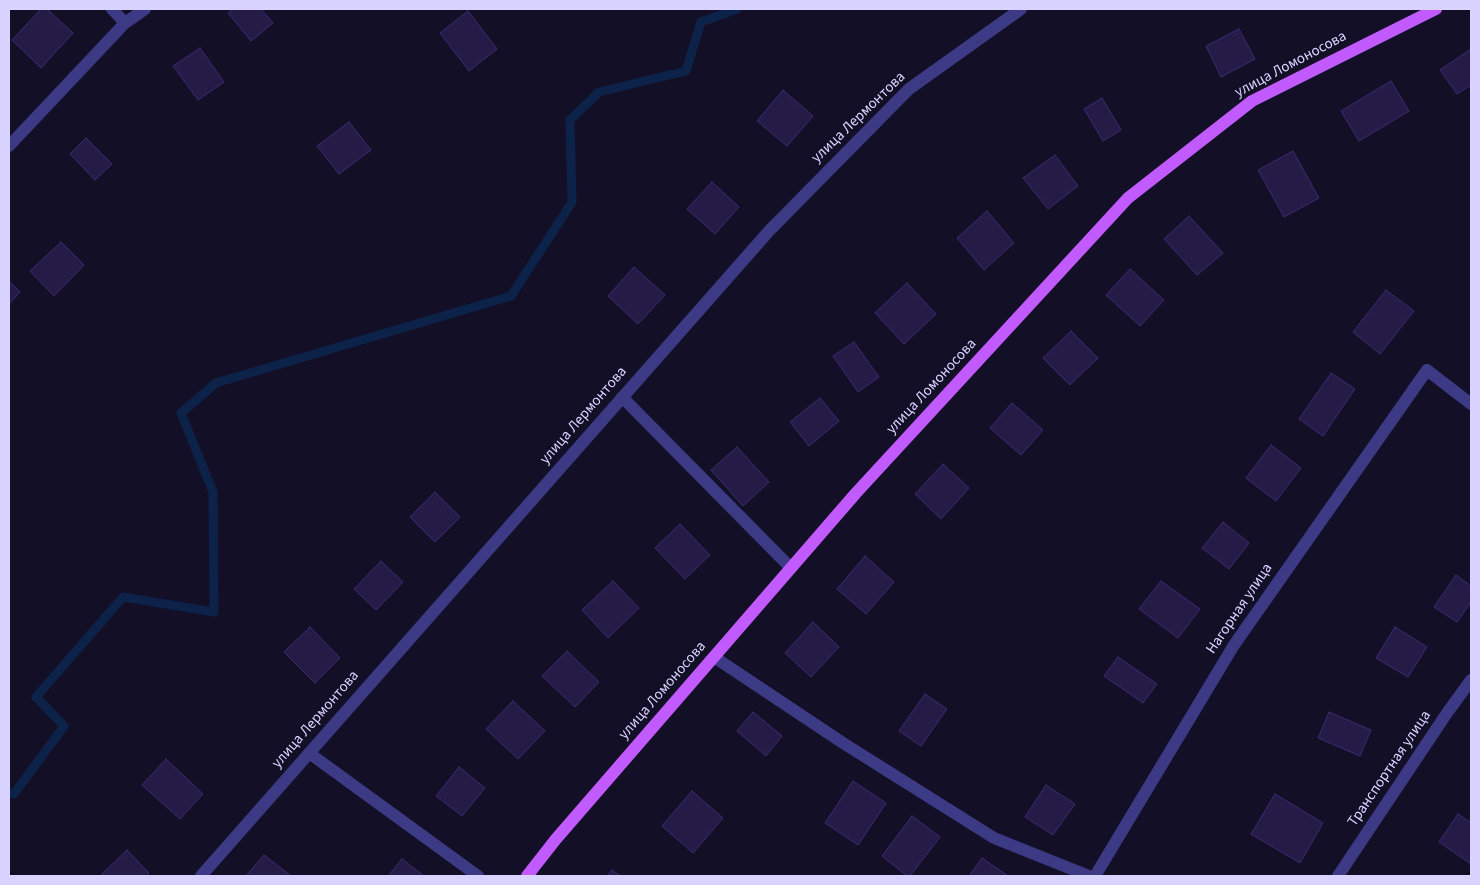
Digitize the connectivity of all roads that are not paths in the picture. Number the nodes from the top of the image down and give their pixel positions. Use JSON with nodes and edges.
{"nodes":[{"id":1,"x":112,"y":9,"type":"edge"},
{"id":2,"x":145,"y":9,"type":"edge"},
{"id":3,"x":1021,"y":9,"type":"edge"},
{"id":4,"x":1436,"y":9,"type":"edge"},
{"id":5,"x":125,"y":23,"type":"junction"},
{"id":6,"x":9,"y":146,"type":"edge"},
{"id":7,"x":622,"y":397,"type":"junction"},
{"id":8,"x":1471,"y":404,"type":"edge"},
{"id":9,"x":791,"y":568,"type":"junction"},
{"id":10,"x":714,"y":657,"type":"junction"},
{"id":11,"x":1471,"y":680,"type":"edge"},
{"id":12,"x":309,"y":753,"type":"junction"},
{"id":13,"x":201,"y":876,"type":"edge"},
{"id":14,"x":478,"y":876,"type":"edge"},
{"id":15,"x":527,"y":876,"type":"edge"},
{"id":16,"x":1089,"y":876,"type":"edge"},
{"id":17,"x":1095,"y":876,"type":"edge"},
{"id":18,"x":1338,"y":876,"type":"edge"}],
"edges":[{"from":1,"to":5,"type":"street"},
{"from":2,"to":5,"type":"street"},
{"from":3,"to":7,"type":"street","name":"улица Лермонтова"},
{"from":4,"to":9,"type":"main road","name":"улица Ломоносова"},
{"from":5,"to":6,"type":"street"},
{"from":7,"to":9,"type":"street"},
{"from":7,"to":12,"type":"street","name":"улица Лермонтова"},
{"from":8,"to":17,"type":"street","name":"Нагорная улица"},
{"from":9,"to":10,"type":"main road","name":"улица Ломоносова"},
{"from":10,"to":15,"type":"main road","name":"улица Ломоносова"},
{"from":10,"to":16,"type":"street"},
{"from":11,"to":18,"type":"street","name":"Транспортная улица"},
{"from":12,"to":13,"type":"street","name":"улица Лермонтова"},
{"from":12,"to":14,"type":"street"}]}
